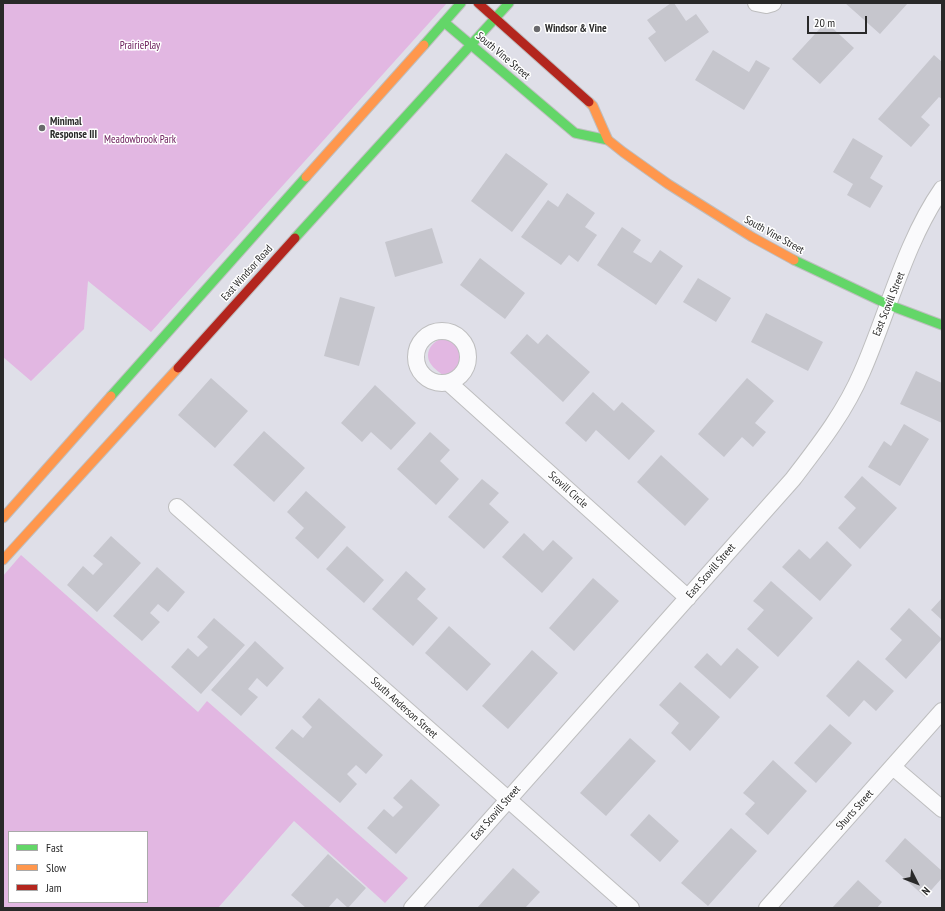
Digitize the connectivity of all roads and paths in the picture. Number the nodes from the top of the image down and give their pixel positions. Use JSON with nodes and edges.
{"nodes":[{"id":1,"x":461,"y":3,"type":"edge"},
{"id":2,"x":478,"y":3,"type":"edge"},
{"id":3,"x":509,"y":3,"type":"edge"},
{"id":4,"x":756,"y":3,"type":"edge"},
{"id":5,"x":773,"y":3,"type":"edge"},
{"id":6,"x":495,"y":18,"type":"junction"},
{"id":7,"x":444,"y":22,"type":"junction"},
{"id":8,"x":471,"y":44,"type":"junction"},
{"id":9,"x":608,"y":140,"type":"junction"},
{"id":10,"x":942,"y":190,"type":"edge"},
{"id":11,"x":889,"y":305,"type":"junction"},
{"id":12,"x":942,"y":325,"type":"edge"},
{"id":13,"x":449,"y":382,"type":"dead end"},
{"id":14,"x":178,"y":506,"type":"dead end"},
{"id":15,"x":3,"y":518,"type":"edge"},
{"id":16,"x":3,"y":560,"type":"edge"},
{"id":17,"x":688,"y":598,"type":"junction"},
{"id":18,"x":942,"y":711,"type":"edge"},
{"id":19,"x":893,"y":767,"type":"junction"},
{"id":20,"x":508,"y":800,"type":"junction"},
{"id":21,"x":942,"y":809,"type":"edge"},
{"id":22,"x":412,"y":908,"type":"edge"},
{"id":23,"x":631,"y":908,"type":"edge"},
{"id":24,"x":767,"y":908,"type":"edge"}],
"edges":[{"from":1,"to":7,"type":"main road","name":"East Windsor Road"},
{"from":2,"to":6,"type":"main road","name":"South Vine Street"},
{"from":3,"to":6,"type":"main road","name":"East Windsor Road"},
{"from":4,"to":5,"type":"street"},
{"from":6,"to":8,"type":"main road","name":"East Windsor Road"},
{"from":6,"to":9,"type":"main road","name":"South Vine Street"},
{"from":7,"to":8,"type":"main road","name":"South Vine Street"},
{"from":7,"to":15,"type":"main road","name":"East Windsor Road"},
{"from":8,"to":9,"type":"main road","name":"South Vine Street"},
{"from":8,"to":16,"type":"main road","name":"East Windsor Road"},
{"from":9,"to":11,"type":"main road","name":"South Vine Street"},
{"from":10,"to":11,"type":"street","name":"East Scovill Street"},
{"from":11,"to":12,"type":"main road","name":"South Vine Street"},
{"from":11,"to":17,"type":"street","name":"East Scovill Street"},
{"from":13,"to":17,"type":"street","name":"Scovill Circle"},
{"from":14,"to":20,"type":"street","name":"South Anderson Street"},
{"from":17,"to":20,"type":"street","name":"East Scovill Street"},
{"from":18,"to":19,"type":"street","name":"Shurts Street"},
{"from":19,"to":21,"type":"street"},
{"from":19,"to":24,"type":"street","name":"Shurts Street"},
{"from":20,"to":22,"type":"street","name":"East Scovill Street"},
{"from":20,"to":23,"type":"street","name":"South Anderson Street"}]}
